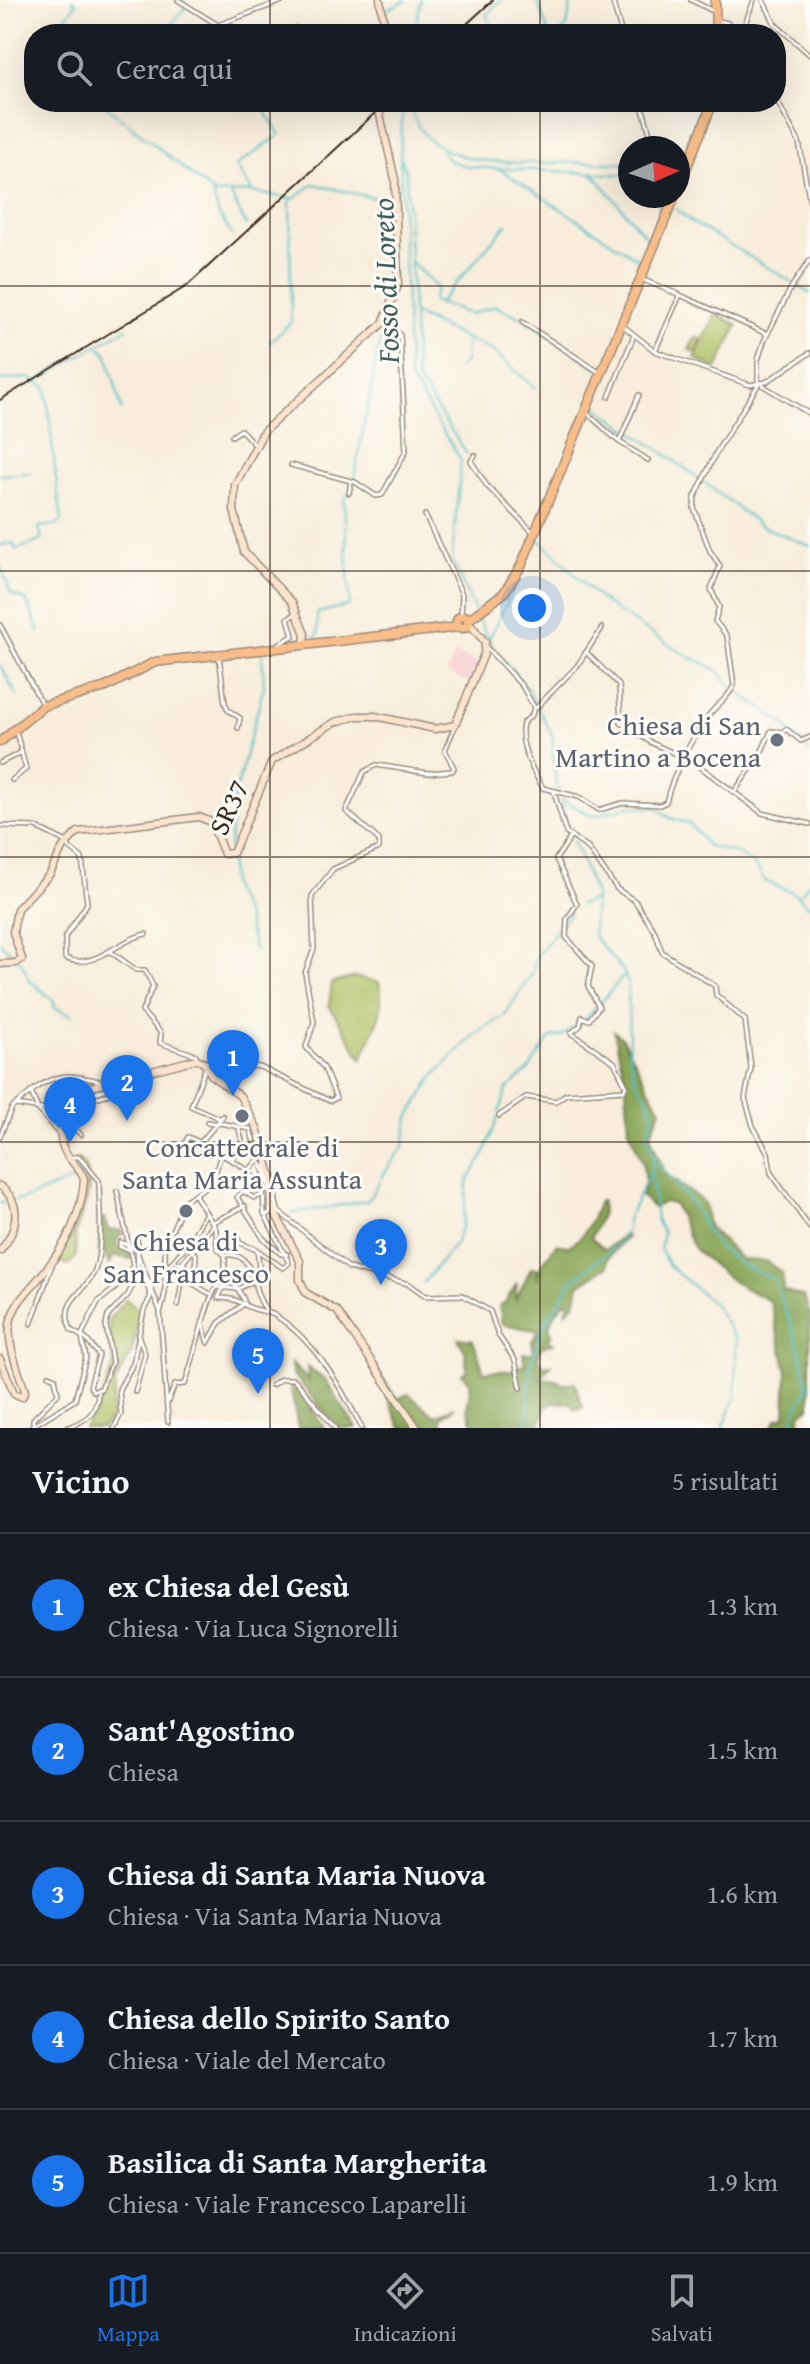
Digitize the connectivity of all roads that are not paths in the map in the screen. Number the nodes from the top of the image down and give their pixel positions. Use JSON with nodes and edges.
{"nodes":[{"id":1,"x":178,"y":0,"type":"edge"},
{"id":2,"x":285,"y":0,"type":"edge"},
{"id":3,"x":380,"y":0,"type":"edge"},
{"id":4,"x":612,"y":0,"type":"edge"},
{"id":5,"x":691,"y":0,"type":"edge"},
{"id":6,"x":715,"y":0,"type":"edge"},
{"id":7,"x":754,"y":0,"type":"edge"},
{"id":8,"x":763,"y":0,"type":"edge"},
{"id":9,"x":715,"y":16,"type":"junction"},
{"id":10,"x":216,"y":24,"type":"edge"},
{"id":11,"x":221,"y":24,"type":"edge"},
{"id":12,"x":384,"y":24,"type":"edge"},
{"id":13,"x":619,"y":24,"type":"edge"},
{"id":14,"x":715,"y":24,"type":"edge"},
{"id":15,"x":728,"y":24,"type":"edge"},
{"id":16,"x":745,"y":24,"type":"edge"},
{"id":17,"x":775,"y":24,"type":"edge"},
{"id":18,"x":786,"y":34,"type":"edge"},
{"id":19,"x":810,"y":55,"type":"edge"},
{"id":20,"x":379,"y":112,"type":"edge"},
{"id":21,"x":644,"y":112,"type":"edge"},
{"id":22,"x":709,"y":112,"type":"edge"},
{"id":23,"x":783,"y":112,"type":"edge"},
{"id":24,"x":651,"y":136,"type":"edge"},
{"id":25,"x":690,"y":158,"type":"edge"},
{"id":26,"x":810,"y":203,"type":"edge"},
{"id":27,"x":669,"y":208,"type":"edge"},
{"id":28,"x":810,"y":260,"type":"edge"},
{"id":29,"x":641,"y":279,"type":"junction"},
{"id":30,"x":680,"y":295,"type":"junction"},
{"id":31,"x":384,"y":321,"type":"junction"},
{"id":32,"x":522,"y":322,"type":"dead end"},
{"id":33,"x":622,"y":325,"type":"junction"},
{"id":34,"x":767,"y":334,"type":"junction"},
{"id":35,"x":634,"y":335,"type":"junction"},
{"id":36,"x":655,"y":351,"type":"junction"},
{"id":37,"x":810,"y":353,"type":"edge"},
{"id":38,"x":602,"y":373,"type":"junction"},
{"id":39,"x":760,"y":385,"type":"junction"},
{"id":40,"x":639,"y":395,"type":"dead end"},
{"id":41,"x":609,"y":397,"type":"dead end"},
{"id":42,"x":586,"y":411,"type":"junction"},
{"id":43,"x":810,"y":414,"type":"edge"},
{"id":44,"x":232,"y":436,"type":"dead end"},
{"id":45,"x":619,"y":442,"type":"junction"},
{"id":46,"x":255,"y":445,"type":"junction"},
{"id":47,"x":475,"y":455,"type":"dead end"},
{"id":48,"x":648,"y":460,"type":"dead end"},
{"id":49,"x":291,"y":465,"type":"dead end"},
{"id":50,"x":351,"y":481,"type":"junction"},
{"id":51,"x":349,"y":493,"type":"dead end"},
{"id":52,"x":425,"y":515,"type":"dead end"},
{"id":53,"x":535,"y":534,"type":"junction"},
{"id":54,"x":297,"y":614,"type":"junction"},
{"id":55,"x":465,"y":620,"type":"junction"},
{"id":56,"x":0,"y":625,"type":"edge"},
{"id":57,"x":602,"y":628,"type":"dead end"},
{"id":58,"x":302,"y":635,"type":"junction"},
{"id":59,"x":485,"y":644,"type":"junction"},
{"id":60,"x":276,"y":648,"type":"junction"},
{"id":61,"x":586,"y":652,"type":"junction"},
{"id":62,"x":219,"y":654,"type":"junction"},
{"id":63,"x":43,"y":706,"type":"junction"},
{"id":64,"x":536,"y":707,"type":"junction"},
{"id":65,"x":455,"y":725,"type":"junction"},
{"id":66,"x":15,"y":728,"type":"junction"},
{"id":67,"x":238,"y":728,"type":"dead end"},
{"id":68,"x":810,"y":737,"type":"edge"},
{"id":69,"x":0,"y":742,"type":"edge"},
{"id":70,"x":22,"y":752,"type":"junction"},
{"id":71,"x":686,"y":758,"type":"junction"},
{"id":72,"x":0,"y":763,"type":"edge"},
{"id":73,"x":12,"y":780,"type":"dead end"},
{"id":74,"x":735,"y":791,"type":"junction"},
{"id":75,"x":558,"y":793,"type":"junction"},
{"id":76,"x":810,"y":824,"type":"edge"},
{"id":77,"x":0,"y":826,"type":"edge"},
{"id":78,"x":570,"y":838,"type":"junction"},
{"id":79,"x":66,"y":843,"type":"junction"},
{"id":80,"x":146,"y":934,"type":"dead end"},
{"id":81,"x":111,"y":952,"type":"junction"},
{"id":82,"x":0,"y":964,"type":"edge"},
{"id":83,"x":201,"y":1061,"type":"junction"},
{"id":84,"x":106,"y":1083,"type":"junction"},
{"id":85,"x":118,"y":1083,"type":"junction"},
{"id":86,"x":31,"y":1092,"type":"junction"},
{"id":87,"x":16,"y":1105,"type":"junction"},
{"id":88,"x":37,"y":1107,"type":"junction"},
{"id":89,"x":70,"y":1112,"type":"junction"},
{"id":90,"x":499,"y":1116,"type":"dead end"},
{"id":91,"x":220,"y":1120,"type":"junction"},
{"id":92,"x":207,"y":1122,"type":"dead end"},
{"id":93,"x":239,"y":1129,"type":"junction"},
{"id":94,"x":250,"y":1129,"type":"junction"},
{"id":95,"x":62,"y":1135,"type":"junction"},
{"id":96,"x":81,"y":1135,"type":"dead end"},
{"id":97,"x":0,"y":1136,"type":"edge"},
{"id":98,"x":201,"y":1144,"type":"junction"},
{"id":99,"x":69,"y":1157,"type":"junction"},
{"id":100,"x":220,"y":1157,"type":"junction"},
{"id":101,"x":232,"y":1160,"type":"junction"},
{"id":102,"x":260,"y":1161,"type":"junction"},
{"id":103,"x":248,"y":1171,"type":"junction"},
{"id":104,"x":255,"y":1180,"type":"junction"},
{"id":105,"x":0,"y":1186,"type":"edge"},
{"id":106,"x":269,"y":1189,"type":"junction"},
{"id":107,"x":117,"y":1191,"type":"dead end"},
{"id":108,"x":243,"y":1191,"type":"junction"},
{"id":109,"x":195,"y":1195,"type":"junction"},
{"id":110,"x":262,"y":1195,"type":"junction"},
{"id":111,"x":245,"y":1206,"type":"junction"},
{"id":112,"x":206,"y":1213,"type":"junction"},
{"id":113,"x":265,"y":1215,"type":"junction"},
{"id":114,"x":213,"y":1223,"type":"junction"},
{"id":115,"x":810,"y":1228,"type":"edge"},
{"id":116,"x":178,"y":1237,"type":"dead end"},
{"id":117,"x":218,"y":1241,"type":"junction"},
{"id":118,"x":165,"y":1249,"type":"junction"},
{"id":119,"x":133,"y":1250,"type":"junction"},
{"id":120,"x":257,"y":1250,"type":"junction"},
{"id":121,"x":0,"y":1251,"type":"edge"},
{"id":122,"x":192,"y":1251,"type":"junction"},
{"id":123,"x":171,"y":1254,"type":"dead end"},
{"id":124,"x":287,"y":1254,"type":"junction"},
{"id":125,"x":225,"y":1255,"type":"junction"},
{"id":126,"x":164,"y":1261,"type":"junction"},
{"id":127,"x":173,"y":1261,"type":"junction"},
{"id":128,"x":53,"y":1262,"type":"junction"},
{"id":129,"x":181,"y":1265,"type":"junction"},
{"id":130,"x":138,"y":1266,"type":"junction"},
{"id":131,"x":225,"y":1268,"type":"junction"},
{"id":132,"x":165,"y":1272,"type":"junction"},
{"id":133,"x":184,"y":1278,"type":"junction"},
{"id":134,"x":255,"y":1280,"type":"junction"},
{"id":135,"x":189,"y":1282,"type":"junction"},
{"id":136,"x":217,"y":1287,"type":"junction"},
{"id":137,"x":223,"y":1288,"type":"junction"},
{"id":138,"x":238,"y":1289,"type":"junction"},
{"id":139,"x":210,"y":1294,"type":"junction"},
{"id":140,"x":245,"y":1302,"type":"junction"},
{"id":141,"x":178,"y":1305,"type":"dead end"},
{"id":142,"x":267,"y":1310,"type":"junction"},
{"id":143,"x":160,"y":1311,"type":"junction"},
{"id":144,"x":31,"y":1324,"type":"dead end"},
{"id":145,"x":203,"y":1324,"type":"junction"},
{"id":146,"x":138,"y":1334,"type":"junction"},
{"id":147,"x":82,"y":1337,"type":"junction"},
{"id":148,"x":0,"y":1359,"type":"edge"},
{"id":149,"x":49,"y":1375,"type":"dead end"},
{"id":150,"x":272,"y":1385,"type":"dead end"},
{"id":151,"x":521,"y":1388,"type":"dead end"},
{"id":152,"x":98,"y":1392,"type":"junction"},
{"id":153,"x":135,"y":1392,"type":"dead end"},
{"id":154,"x":167,"y":1406,"type":"junction"},
{"id":155,"x":168,"y":1422,"type":"dead end"},
{"id":156,"x":33,"y":1424,"type":"junction"},
{"id":157,"x":29,"y":1428,"type":"edge"},
{"id":158,"x":66,"y":1428,"type":"edge"},
{"id":159,"x":114,"y":1428,"type":"edge"},
{"id":160,"x":335,"y":1428,"type":"edge"},
{"id":161,"x":362,"y":1428,"type":"edge"},
{"id":162,"x":417,"y":1428,"type":"edge"}],
"edges":[{"from":1,"to":10,"type":"street"},
{"from":2,"to":11,"type":"street"},
{"from":3,"to":12,"type":"main road"},
{"from":4,"to":13,"type":"street"},
{"from":5,"to":9,"type":"street"},
{"from":6,"to":9,"type":"main road"},
{"from":7,"to":16,"type":"street"},
{"from":8,"to":17,"type":"street"},
{"from":9,"to":14,"type":"main road"},
{"from":9,"to":15,"type":"street"},
{"from":18,"to":19,"type":"street"},
{"from":20,"to":31,"type":"main road"},
{"from":21,"to":24,"type":"street"},
{"from":22,"to":25,"type":"main road"},
{"from":23,"to":26,"type":"street"},
{"from":27,"to":29,"type":"main road"},
{"from":28,"to":34,"type":"street"},
{"from":29,"to":30,"type":"street"},
{"from":29,"to":33,"type":"main road"},
{"from":30,"to":34,"type":"street"},
{"from":30,"to":36,"type":"street"},
{"from":31,"to":46,"type":"main road"},
{"from":31,"to":50,"type":"street"},
{"from":32,"to":38,"type":"street"},
{"from":33,"to":35,"type":"street"},
{"from":33,"to":38,"type":"main road"},
{"from":34,"to":39,"type":"street"},
{"from":35,"to":36,"type":"street"},
{"from":35,"to":41,"type":"street"},
{"from":36,"to":39,"type":"street"},
{"from":37,"to":39,"type":"street"},
{"from":38,"to":42,"type":"main road"},
{"from":39,"to":43,"type":"street"},
{"from":39,"to":71,"type":"street"},
{"from":40,"to":45,"type":"street"},
{"from":42,"to":45,"type":"street"},
{"from":42,"to":53,"type":"main road"},
{"from":44,"to":46,"type":"street"},
{"from":45,"to":48,"type":"street"},
{"from":46,"to":54,"type":"main road"},
{"from":47,"to":53,"type":"street"},
{"from":49,"to":50,"type":"street"},
{"from":50,"to":51,"type":"street"},
{"from":52,"to":55,"type":"street"},
{"from":53,"to":55,"type":"main road"},
{"from":54,"to":58,"type":"main road"},
{"from":54,"to":60,"type":"street"},
{"from":55,"to":58,"type":"main road"},
{"from":55,"to":59,"type":"main road"},
{"from":56,"to":63,"type":"street"},
{"from":57,"to":61,"type":"street"},
{"from":58,"to":60,"type":"main road"},
{"from":59,"to":64,"type":"street"},
{"from":59,"to":65,"type":"main road"},
{"from":60,"to":62,"type":"main road"},
{"from":61,"to":64,"type":"street"},
{"from":61,"to":71,"type":"street"},
{"from":62,"to":63,"type":"main road"},
{"from":62,"to":67,"type":"street"},
{"from":63,"to":66,"type":"main road"},
{"from":64,"to":75,"type":"street"},
{"from":65,"to":79,"type":"main road","name":"SR37"},
{"from":65,"to":83,"type":"street"},
{"from":66,"to":69,"type":"main road"},
{"from":66,"to":70,"type":"street"},
{"from":68,"to":74,"type":"street"},
{"from":70,"to":72,"type":"street"},
{"from":70,"to":73,"type":"street"},
{"from":71,"to":74,"type":"street"},
{"from":71,"to":75,"type":"street"},
{"from":74,"to":76,"type":"street"},
{"from":75,"to":78,"type":"street"},
{"from":77,"to":79,"type":"street"},
{"from":78,"to":90,"type":"street"},
{"from":78,"to":115,"type":"street"},
{"from":79,"to":81,"type":"street"},
{"from":79,"to":82,"type":"main road"},
{"from":80,"to":81,"type":"street"},
{"from":81,"to":83,"type":"street"},
{"from":83,"to":85,"type":"main road"},
{"from":83,"to":91,"type":"street"},
{"from":83,"to":106,"type":"main road"},
{"from":84,"to":85,"type":"main road"},
{"from":84,"to":86,"type":"street"},
{"from":84,"to":89,"type":"main road"},
{"from":85,"to":89,"type":"street"},
{"from":86,"to":87,"type":"street"},
{"from":86,"to":88,"type":"street"},
{"from":87,"to":88,"type":"street"},
{"from":87,"to":97,"type":"street"},
{"from":88,"to":89,"type":"street"},
{"from":88,"to":95,"type":"street"},
{"from":89,"to":95,"type":"main road"},
{"from":89,"to":96,"type":"street"},
{"from":91,"to":92,"type":"street"},
{"from":91,"to":93,"type":"street"},
{"from":91,"to":98,"type":"street"},
{"from":93,"to":94,"type":"street"},
{"from":93,"to":101,"type":"street"},
{"from":94,"to":102,"type":"street"},
{"from":94,"to":106,"type":"street"},
{"from":95,"to":99,"type":"main road"},
{"from":98,"to":98,"type":"street"},
{"from":98,"to":100,"type":"street"},
{"from":99,"to":128,"type":"main road"},
{"from":99,"to":147,"type":"street"},
{"from":100,"to":101,"type":"street"},
{"from":100,"to":109,"type":"street"},
{"from":101,"to":103,"type":"street"},
{"from":102,"to":103,"type":"street"},
{"from":102,"to":106,"type":"street"},
{"from":103,"to":104,"type":"street"},
{"from":104,"to":106,"type":"street"},
{"from":104,"to":108,"type":"street"},
{"from":105,"to":121,"type":"main road"},
{"from":106,"to":110,"type":"street"},
{"from":106,"to":113,"type":"street"},
{"from":106,"to":151,"type":"street"},
{"from":106,"to":162,"type":"main road"},
{"from":107,"to":119,"type":"street"},
{"from":108,"to":110,"type":"street"},
{"from":108,"to":111,"type":"street"},
{"from":109,"to":112,"type":"street"},
{"from":109,"to":118,"type":"street"},
{"from":110,"to":113,"type":"street"},
{"from":111,"to":114,"type":"street"},
{"from":111,"to":124,"type":"street"},
{"from":112,"to":114,"type":"street"},
{"from":112,"to":127,"type":"street"},
{"from":113,"to":124,"type":"street"},
{"from":114,"to":117,"type":"street"},
{"from":114,"to":122,"type":"street"},
{"from":116,"to":118,"type":"street"},
{"from":117,"to":120,"type":"street"},
{"from":117,"to":125,"type":"street"},
{"from":118,"to":126,"type":"street"},
{"from":119,"to":130,"type":"street"},
{"from":119,"to":143,"type":"street"},
{"from":119,"to":147,"type":"street"},
{"from":120,"to":124,"type":"street"},
{"from":120,"to":134,"type":"street"},
{"from":122,"to":129,"type":"street"},
{"from":122,"to":135,"type":"street"},
{"from":123,"to":126,"type":"street"},
{"from":125,"to":131,"type":"street"},
{"from":125,"to":134,"type":"street"},
{"from":126,"to":132,"type":"street"},
{"from":127,"to":129,"type":"street"},
{"from":127,"to":132,"type":"street"},
{"from":128,"to":144,"type":"street"},
{"from":128,"to":148,"type":"main road"},
{"from":129,"to":133,"type":"street"},
{"from":130,"to":146,"type":"street"},
{"from":130,"to":152,"type":"street"},
{"from":131,"to":136,"type":"street"},
{"from":131,"to":138,"type":"street"},
{"from":132,"to":143,"type":"street"},
{"from":133,"to":135,"type":"street"},
{"from":133,"to":141,"type":"street"},
{"from":134,"to":138,"type":"street"},
{"from":134,"to":142,"type":"street"},
{"from":135,"to":139,"type":"street"},
{"from":136,"to":137,"type":"street"},
{"from":136,"to":139,"type":"street"},
{"from":137,"to":138,"type":"street"},
{"from":137,"to":140,"type":"street"},
{"from":138,"to":140,"type":"street"},
{"from":139,"to":145,"type":"street"},
{"from":140,"to":142,"type":"street"},
{"from":140,"to":145,"type":"street"},
{"from":142,"to":161,"type":"street"},
{"from":143,"to":154,"type":"street"},
{"from":145,"to":154,"type":"street"},
{"from":146,"to":153,"type":"street"},
{"from":146,"to":159,"type":"street"},
{"from":147,"to":152,"type":"street"},
{"from":147,"to":156,"type":"street"},
{"from":149,"to":156,"type":"street"},
{"from":150,"to":160,"type":"street"},
{"from":152,"to":158,"type":"street"},
{"from":154,"to":155,"type":"street"},
{"from":156,"to":157,"type":"street"}]}
